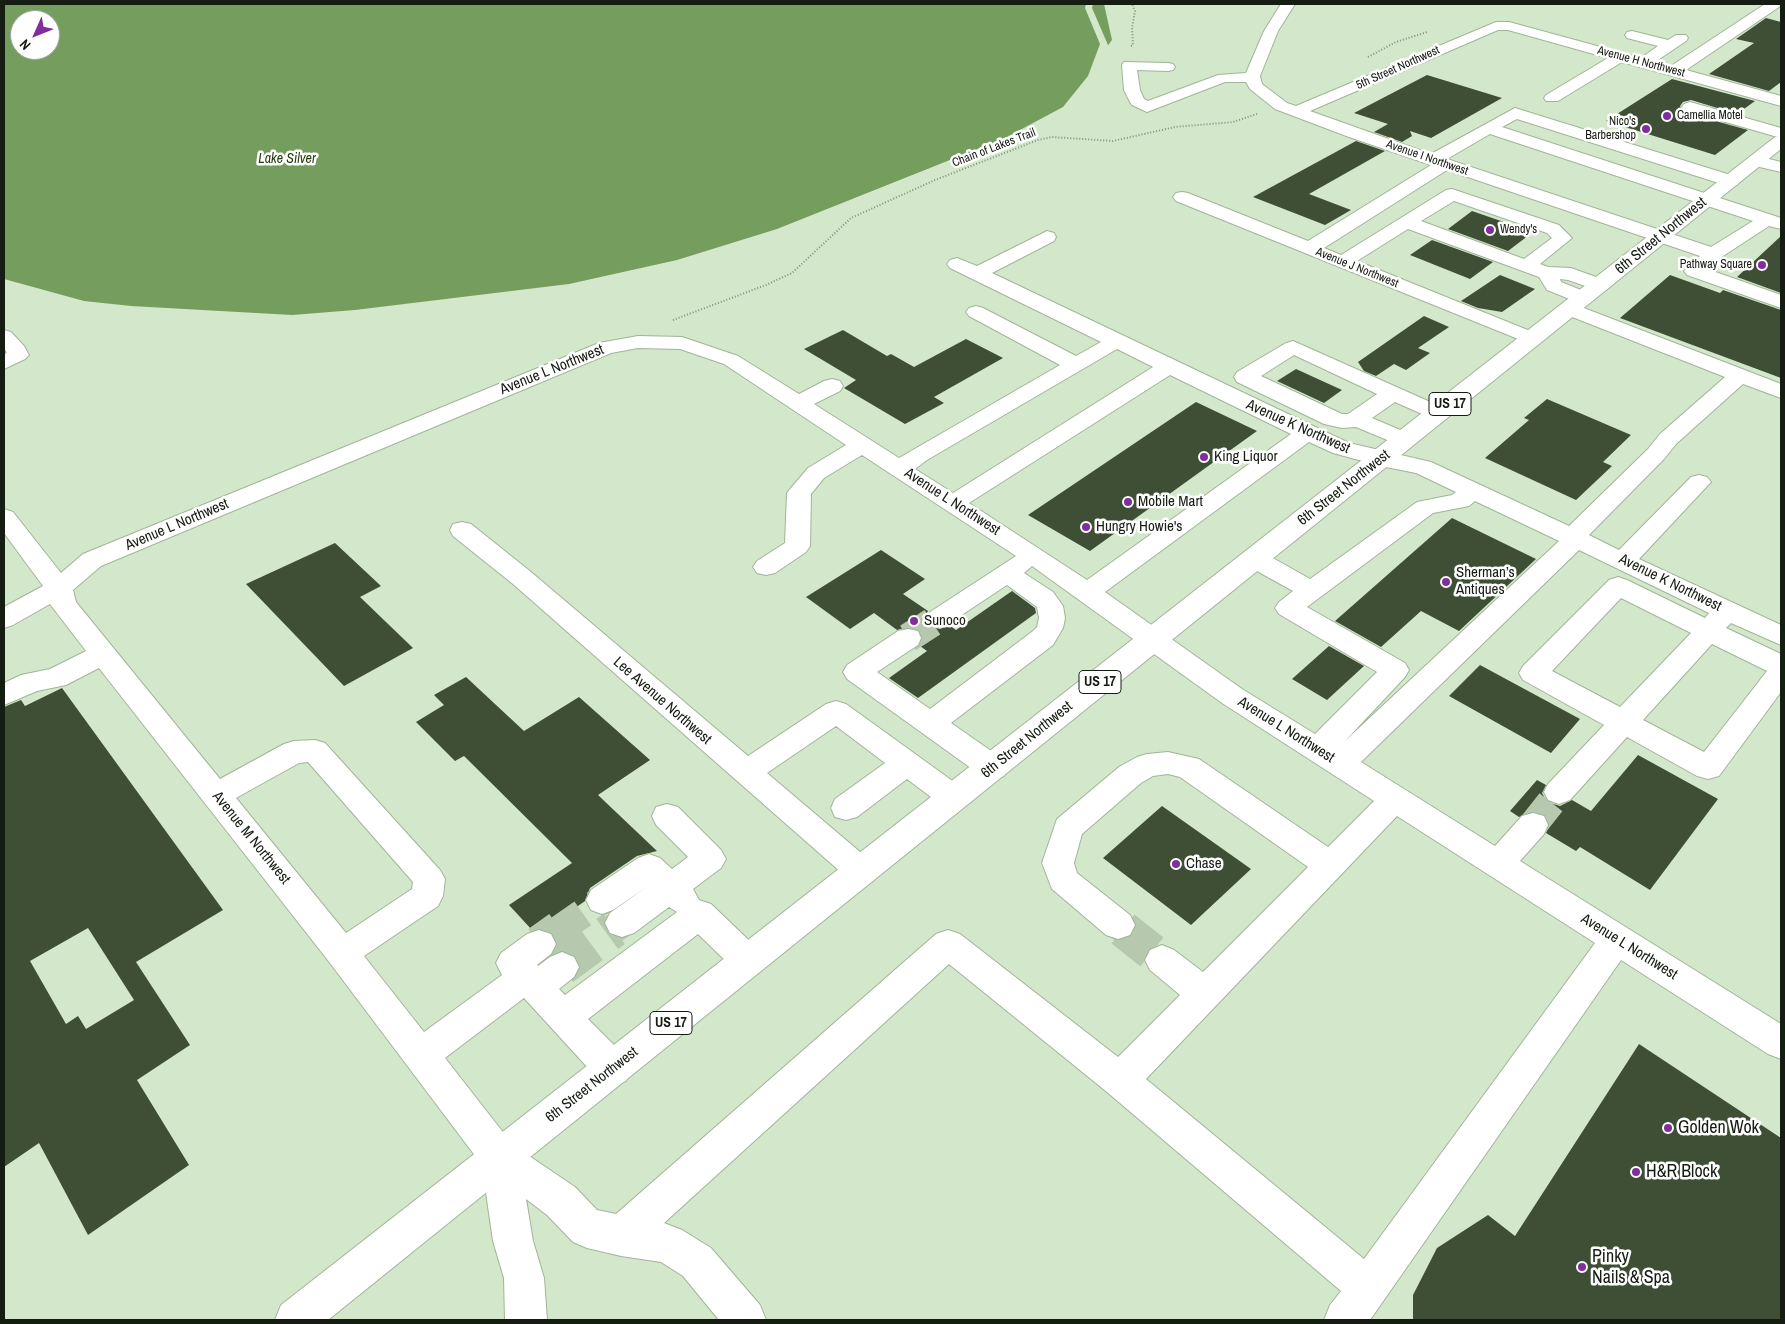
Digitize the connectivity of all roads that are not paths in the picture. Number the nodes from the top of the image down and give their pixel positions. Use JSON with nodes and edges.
{"nodes":[{"id":1,"x":1288,"y":4,"type":"edge"},
{"id":2,"x":1752,"y":4,"type":"edge"},
{"id":3,"x":1774,"y":7,"type":"edge"},
{"id":4,"x":1501,"y":26,"type":"joint"},
{"id":5,"x":1632,"y":35,"type":"dead end"},
{"id":6,"x":1620,"y":56,"type":"junction"},
{"id":7,"x":1643,"y":63,"type":"junction"},
{"id":8,"x":1168,"y":67,"type":"dead end"},
{"id":9,"x":1674,"y":71,"type":"junction"},
{"id":10,"x":1252,"y":78,"type":"junction"},
{"id":11,"x":1552,"y":98,"type":"dead end"},
{"id":12,"x":1781,"y":101,"type":"edge"},
{"id":13,"x":1690,"y":106,"type":"dead end"},
{"id":14,"x":1147,"y":107,"type":"junction"},
{"id":15,"x":1288,"y":109,"type":"junction"},
{"id":16,"x":1125,"y":115,"type":"dead end"},
{"id":17,"x":1489,"y":128,"type":"junction"},
{"id":18,"x":1781,"y":132,"type":"edge"},
{"id":19,"x":1781,"y":141,"type":"edge"},
{"id":20,"x":1757,"y":160,"type":"junction"},
{"id":21,"x":1439,"y":162,"type":"junction"},
{"id":22,"x":1781,"y":168,"type":"edge"},
{"id":23,"x":1480,"y":176,"type":"junction"},
{"id":24,"x":1731,"y":181,"type":"junction"},
{"id":25,"x":1182,"y":197,"type":"dead end"},
{"id":26,"x":1447,"y":197,"type":"junction"},
{"id":27,"x":1707,"y":200,"type":"junction"},
{"id":28,"x":1406,"y":222,"type":"junction"},
{"id":29,"x":1775,"y":222,"type":"edge"},
{"id":30,"x":1047,"y":237,"type":"dead end"},
{"id":31,"x":1661,"y":237,"type":"junction"},
{"id":32,"x":1309,"y":249,"type":"junction"},
{"id":33,"x":1713,"y":254,"type":"junction"},
{"id":34,"x":1342,"y":262,"type":"junction"},
{"id":35,"x":957,"y":264,"type":"dead end"},
{"id":36,"x":1535,"y":266,"type":"junction"},
{"id":37,"x":978,"y":273,"type":"junction"},
{"id":38,"x":1584,"y":297,"type":"junction"},
{"id":39,"x":1781,"y":302,"type":"edge"},
{"id":40,"x":976,"y":312,"type":"dead end"},
{"id":41,"x":4,"y":336,"type":"edge"},
{"id":42,"x":1532,"y":339,"type":"junction"},
{"id":43,"x":1117,"y":341,"type":"junction"},
{"id":44,"x":4,"y":363,"type":"edge"},
{"id":45,"x":1077,"y":365,"type":"junction"},
{"id":46,"x":1170,"y":366,"type":"junction"},
{"id":47,"x":1740,"y":375,"type":"junction"},
{"id":48,"x":1261,"y":385,"type":"junction"},
{"id":49,"x":832,"y":386,"type":"dead end"},
{"id":50,"x":1781,"y":391,"type":"edge"},
{"id":51,"x":1393,"y":393,"type":"junction"},
{"id":52,"x":1237,"y":399,"type":"junction"},
{"id":53,"x":798,"y":403,"type":"junction"},
{"id":54,"x":1438,"y":414,"type":"junction"},
{"id":55,"x":1356,"y":418,"type":"junction"},
{"id":56,"x":1307,"y":433,"type":"junction"},
{"id":57,"x":1404,"y":440,"type":"junction"},
{"id":58,"x":863,"y":445,"type":"junction"},
{"id":59,"x":1381,"y":459,"type":"junction"},
{"id":60,"x":900,"y":469,"type":"junction"},
{"id":61,"x":1699,"y":482,"type":"dead end"},
{"id":62,"x":1472,"y":490,"type":"junction"},
{"id":63,"x":953,"y":503,"type":"junction"},
{"id":64,"x":4,"y":517,"type":"edge"},
{"id":65,"x":462,"y":530,"type":"dead end"},
{"id":66,"x":1573,"y":537,"type":"junction"},
{"id":67,"x":1032,"y":555,"type":"junction"},
{"id":68,"x":1255,"y":559,"type":"junction"},
{"id":69,"x":766,"y":567,"type":"dead end"},
{"id":70,"x":1007,"y":573,"type":"junction"},
{"id":71,"x":1621,"y":573,"type":"junction"},
{"id":72,"x":59,"y":588,"type":"junction"},
{"id":73,"x":1312,"y":591,"type":"junction"},
{"id":74,"x":1088,"y":592,"type":"junction"},
{"id":75,"x":939,"y":618,"type":"tunnel mouth"},
{"id":76,"x":4,"y":619,"type":"edge"},
{"id":77,"x":1718,"y":620,"type":"junction"},
{"id":78,"x":1781,"y":636,"type":"edge"},
{"id":79,"x":908,"y":638,"type":"tunnel mouth"},
{"id":80,"x":1153,"y":640,"type":"junction"},
{"id":81,"x":104,"y":654,"type":"junction"},
{"id":82,"x":1781,"y":666,"type":"edge"},
{"id":83,"x":1781,"y":672,"type":"edge"},
{"id":84,"x":4,"y":695,"type":"edge"},
{"id":85,"x":1624,"y":722,"type":"junction"},
{"id":86,"x":930,"y":724,"type":"junction"},
{"id":87,"x":1329,"y":757,"type":"junction"},
{"id":88,"x":904,"y":761,"type":"junction"},
{"id":89,"x":756,"y":766,"type":"junction"},
{"id":90,"x":992,"y":768,"type":"junction"},
{"id":91,"x":1559,"y":792,"type":"tunnel mouth"},
{"id":92,"x":216,"y":796,"type":"junction"},
{"id":93,"x":954,"y":798,"type":"junction"},
{"id":94,"x":1395,"y":799,"type":"junction"},
{"id":95,"x":846,"y":808,"type":"dead end"},
{"id":96,"x":667,"y":816,"type":"dead end"},
{"id":97,"x":1533,"y":825,"type":"tunnel mouth"},
{"id":98,"x":1498,"y":864,"type":"junction"},
{"id":99,"x":1330,"y":866,"type":"junction"},
{"id":100,"x":862,"y":872,"type":"junction"},
{"id":101,"x":670,"y":888,"type":"junction"},
{"id":102,"x":612,"y":912,"type":"tunnel mouth"},
{"id":103,"x":699,"y":914,"type":"junction"},
{"id":104,"x":1118,"y":925,"type":"tunnel mouth"},
{"id":105,"x":1617,"y":939,"type":"junction"},
{"id":106,"x":539,"y":944,"type":"tunnel mouth"},
{"id":107,"x":342,"y":953,"type":"junction"},
{"id":108,"x":1162,"y":960,"type":"tunnel mouth"},
{"id":109,"x":748,"y":961,"type":"junction"},
{"id":110,"x":562,"y":968,"type":"tunnel mouth"},
{"id":111,"x":531,"y":982,"type":"junction"},
{"id":112,"x":1204,"y":994,"type":"junction"},
{"id":113,"x":563,"y":1017,"type":"junction"},
{"id":114,"x":1781,"y":1043,"type":"edge"},
{"id":115,"x":421,"y":1055,"type":"junction"},
{"id":116,"x":613,"y":1069,"type":"junction"},
{"id":117,"x":1120,"y":1080,"type":"junction"},
{"id":118,"x":500,"y":1158,"type":"junction"},
{"id":119,"x":621,"y":1236,"type":"junction"},
{"id":120,"x":1368,"y":1288,"type":"junction"},
{"id":121,"x":296,"y":1320,"type":"edge"},
{"id":122,"x":526,"y":1320,"type":"edge"},
{"id":123,"x":745,"y":1320,"type":"edge"},
{"id":124,"x":1345,"y":1320,"type":"edge"}],
"edges":[{"from":1,"to":10,"type":"main road"},
{"from":2,"to":3,"type":"main road"},
{"from":3,"to":9,"type":"main road"},
{"from":4,"to":6,"type":"main road","name":"Avenue H Northwest"},
{"from":4,"to":15,"type":"main road","name":"5th Street Northwest"},
{"from":5,"to":7,"type":"main road"},
{"from":6,"to":7,"type":"main road","name":"Avenue H Northwest"},
{"from":6,"to":11,"type":"main road"},
{"from":7,"to":9,"type":"main road","name":"Avenue H Northwest"},
{"from":8,"to":14,"type":"main road"},
{"from":9,"to":12,"type":"main road","name":"Avenue H Northwest"},
{"from":10,"to":14,"type":"main road"},
{"from":10,"to":15,"type":"main road","name":"Avenue I Northwest"},
{"from":13,"to":18,"type":"main road"},
{"from":14,"to":16,"type":"main road"},
{"from":15,"to":21,"type":"main road","name":"Avenue I Northwest"},
{"from":17,"to":21,"type":"main road"},
{"from":17,"to":24,"type":"main road"},
{"from":17,"to":27,"type":"main road"},
{"from":19,"to":20,"type":"main road","name":"6th Street Northwest","number":"US 17"},
{"from":20,"to":22,"type":"main road"},
{"from":20,"to":24,"type":"main road","name":"6th Street Northwest","number":"US 17"},
{"from":21,"to":23,"type":"main road","name":"Avenue I Northwest"},
{"from":21,"to":32,"type":"main road"},
{"from":23,"to":26,"type":"main road"},
{"from":23,"to":31,"type":"main road","name":"Avenue I Northwest"},
{"from":24,"to":27,"type":"main road","name":"6th Street Northwest","number":"US 17"},
{"from":25,"to":32,"type":"main road","name":"Avenue J Northwest"},
{"from":26,"to":28,"type":"main road"},
{"from":26,"to":36,"type":"main road"},
{"from":27,"to":29,"type":"main road"},
{"from":27,"to":31,"type":"main road","name":"6th Street Northwest","number":"US 17"},
{"from":28,"to":34,"type":"main road"},
{"from":28,"to":36,"type":"main road"},
{"from":29,"to":33,"type":"main road"},
{"from":30,"to":37,"type":"main road"},
{"from":31,"to":33,"type":"main road","name":"Avenue I Northwest"},
{"from":31,"to":38,"type":"main road","name":"6th Street Northwest","number":"US 17"},
{"from":32,"to":34,"type":"main road","name":"Avenue J Northwest"},
{"from":33,"to":39,"type":"main road"},
{"from":34,"to":42,"type":"main road","name":"Avenue J Northwest"},
{"from":35,"to":37,"type":"main road","name":"Avenue K Northwest"},
{"from":36,"to":38,"type":"main road"},
{"from":37,"to":43,"type":"main road","name":"Avenue K Northwest"},
{"from":38,"to":42,"type":"main road","name":"6th Street Northwest","number":"US 17"},
{"from":38,"to":47,"type":"main road"},
{"from":40,"to":45,"type":"main road"},
{"from":41,"to":44,"type":"main road"},
{"from":42,"to":54,"type":"main road","name":"6th Street Northwest","number":"US 17"},
{"from":43,"to":45,"type":"main road"},
{"from":43,"to":46,"type":"main road","name":"Avenue K Northwest"},
{"from":45,"to":60,"type":"main road"},
{"from":46,"to":52,"type":"main road","name":"Avenue K Northwest"},
{"from":46,"to":63,"type":"main road"},
{"from":47,"to":50,"type":"main road"},
{"from":47,"to":66,"type":"main road"},
{"from":48,"to":51,"type":"main road"},
{"from":48,"to":52,"type":"main road"},
{"from":48,"to":55,"type":"main road"},
{"from":49,"to":53,"type":"main road"},
{"from":51,"to":54,"type":"main road"},
{"from":51,"to":55,"type":"main road"},
{"from":52,"to":56,"type":"main road","name":"Avenue K Northwest"},
{"from":53,"to":58,"type":"main road","name":"Avenue L Northwest"},
{"from":53,"to":72,"type":"main road","name":"Avenue L Northwest"},
{"from":54,"to":57,"type":"main road","name":"6th Street Northwest","number":"US 17"},
{"from":55,"to":57,"type":"main road"},
{"from":56,"to":59,"type":"main road","name":"Avenue K Northwest"},
{"from":56,"to":74,"type":"main road"},
{"from":57,"to":59,"type":"main road","name":"6th Street Northwest","number":"US 17"},
{"from":58,"to":60,"type":"main road","name":"Avenue L Northwest"},
{"from":58,"to":69,"type":"main road"},
{"from":59,"to":62,"type":"main road","name":"Avenue K Northwest"},
{"from":59,"to":68,"type":"main road","name":"6th Street Northwest","number":"US 17"},
{"from":60,"to":63,"type":"main road","name":"Avenue L Northwest"},
{"from":61,"to":71,"type":"main road"},
{"from":62,"to":66,"type":"main road","name":"Avenue K Northwest"},
{"from":62,"to":73,"type":"main road"},
{"from":63,"to":67,"type":"main road","name":"Avenue L Northwest"},
{"from":64,"to":72,"type":"main road","name":"Avenue M Northwest"},
{"from":65,"to":89,"type":"main road","name":"Lee Avenue Northwest"},
{"from":66,"to":71,"type":"main road","name":"Avenue K Northwest"},
{"from":66,"to":87,"type":"main road"},
{"from":67,"to":70,"type":"main road"},
{"from":67,"to":74,"type":"main road","name":"Avenue L Northwest"},
{"from":68,"to":73,"type":"main road"},
{"from":68,"to":80,"type":"main road","name":"6th Street Northwest","number":"US 17"},
{"from":70,"to":75,"type":"main road"},
{"from":70,"to":86,"type":"main road"},
{"from":71,"to":77,"type":"main road","name":"Avenue K Northwest"},
{"from":71,"to":85,"type":"main road"},
{"from":72,"to":76,"type":"main road","name":"Avenue L Northwest"},
{"from":72,"to":81,"type":"main road","name":"Avenue M Northwest"},
{"from":73,"to":87,"type":"main road"},
{"from":74,"to":80,"type":"main road","name":"Avenue L Northwest"},
{"from":77,"to":78,"type":"main road","name":"Avenue K Northwest"},
{"from":77,"to":82,"type":"main road"},
{"from":77,"to":85,"type":"main road"},
{"from":79,"to":86,"type":"main road"},
{"from":80,"to":87,"type":"main road","name":"Avenue L Northwest"},
{"from":80,"to":90,"type":"main road","name":"6th Street Northwest","number":"US 17"},
{"from":81,"to":84,"type":"main road"},
{"from":81,"to":92,"type":"main road","name":"Avenue M Northwest"},
{"from":83,"to":85,"type":"main road"},
{"from":85,"to":91,"type":"main road"},
{"from":86,"to":90,"type":"main road"},
{"from":87,"to":94,"type":"main road","name":"Avenue L Northwest"},
{"from":88,"to":89,"type":"main road"},
{"from":88,"to":93,"type":"main road"},
{"from":88,"to":95,"type":"main road"},
{"from":89,"to":100,"type":"main road","name":"Lee Avenue Northwest"},
{"from":90,"to":93,"type":"main road","name":"6th Street Northwest","number":"US 17"},
{"from":92,"to":107,"type":"main road","name":"Avenue M Northwest"},
{"from":92,"to":107,"type":"main road"},
{"from":93,"to":100,"type":"main road","name":"6th Street Northwest","number":"US 17"},
{"from":94,"to":98,"type":"main road","name":"Avenue L Northwest"},
{"from":94,"to":99,"type":"main road"},
{"from":96,"to":101,"type":"main road"},
{"from":97,"to":98,"type":"main road"},
{"from":98,"to":105,"type":"main road","name":"Avenue L Northwest"},
{"from":99,"to":104,"type":"main road"},
{"from":99,"to":112,"type":"main road"},
{"from":100,"to":109,"type":"main road","name":"6th Street Northwest","number":"US 17"},
{"from":101,"to":102,"type":"main road"},
{"from":101,"to":103,"type":"main road"},
{"from":103,"to":109,"type":"main road"},
{"from":103,"to":113,"type":"main road"},
{"from":105,"to":114,"type":"main road","name":"Avenue L Northwest"},
{"from":105,"to":120,"type":"main road"},
{"from":106,"to":111,"type":"main road"},
{"from":107,"to":115,"type":"main road","name":"Avenue M Northwest"},
{"from":108,"to":112,"type":"main road"},
{"from":109,"to":116,"type":"main road","name":"6th Street Northwest","number":"US 17"},
{"from":110,"to":111,"type":"main road"},
{"from":111,"to":113,"type":"main road"},
{"from":111,"to":115,"type":"main road"},
{"from":112,"to":117,"type":"main road"},
{"from":113,"to":116,"type":"main road"},
{"from":115,"to":118,"type":"main road","name":"Avenue M Northwest"},
{"from":116,"to":118,"type":"main road","name":"6th Street Northwest","number":"US 17"},
{"from":117,"to":119,"type":"main road"},
{"from":117,"to":120,"type":"main road"},
{"from":118,"to":119,"type":"main road"},
{"from":118,"to":121,"type":"main road","name":"6th Street Northwest","number":"US 17"},
{"from":118,"to":122,"type":"main road"},
{"from":119,"to":123,"type":"main road"},
{"from":120,"to":124,"type":"main road"}]}
